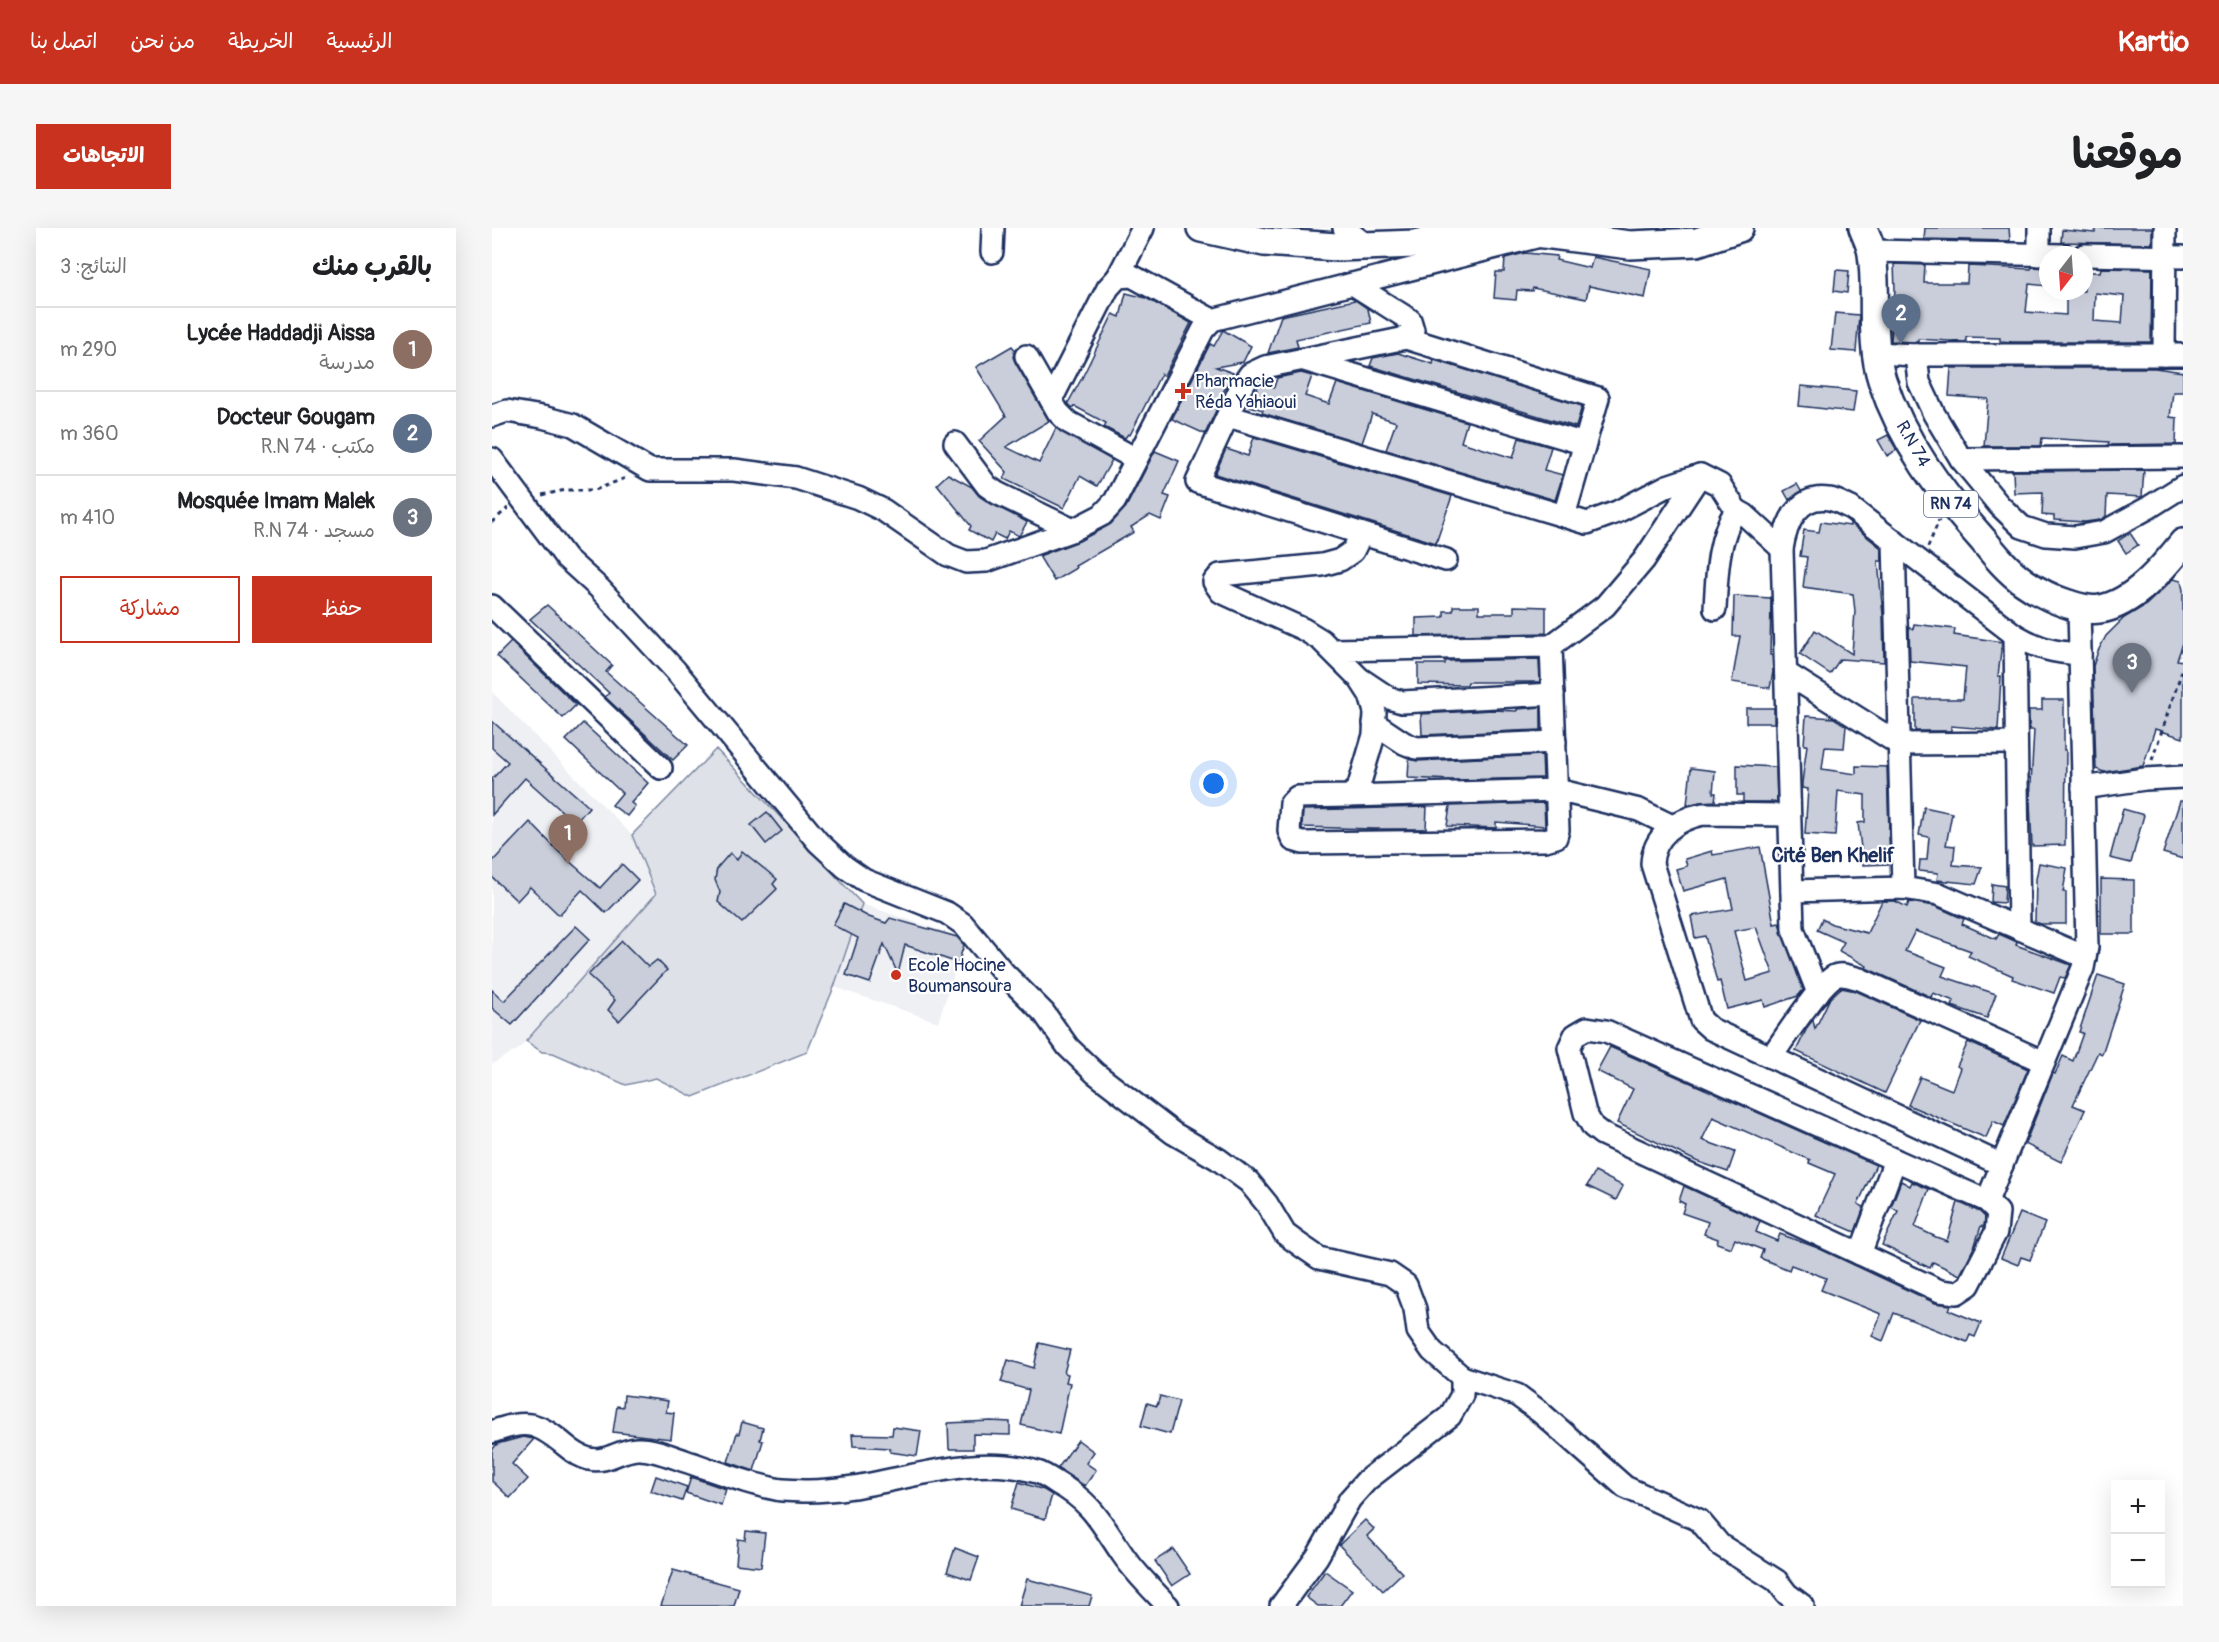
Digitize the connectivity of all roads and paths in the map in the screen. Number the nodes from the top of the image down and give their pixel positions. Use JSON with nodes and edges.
{"nodes":[{"id":1,"x":993,"y":228,"type":"edge"},
{"id":2,"x":1143,"y":228,"type":"edge"},
{"id":3,"x":1201,"y":228,"type":"edge"},
{"id":4,"x":1344,"y":228,"type":"edge"},
{"id":5,"x":1494,"y":228,"type":"edge"},
{"id":6,"x":1739,"y":228,"type":"edge"},
{"id":7,"x":2039,"y":228,"type":"edge"},
{"id":8,"x":2165,"y":228,"type":"edge"},
{"id":9,"x":1577,"y":233,"type":"edge"},
{"id":10,"x":1546,"y":235,"type":"junction"},
{"id":11,"x":1867,"y":239,"type":"edge"},
{"id":12,"x":1366,"y":245,"type":"junction"},
{"id":13,"x":2039,"y":246,"type":"edge"},
{"id":14,"x":992,"y":252,"type":"dead end"},
{"id":15,"x":2039,"y":255,"type":"edge"},
{"id":16,"x":2093,"y":255,"type":"edge"},
{"id":17,"x":2174,"y":256,"type":"edge"},
{"id":18,"x":1118,"y":277,"type":"junction"},
{"id":19,"x":1353,"y":284,"type":"junction"},
{"id":20,"x":1212,"y":320,"type":"junction"},
{"id":21,"x":1406,"y":338,"type":"junction"},
{"id":22,"x":1876,"y":353,"type":"junction"},
{"id":23,"x":1916,"y":355,"type":"junction"},
{"id":24,"x":2173,"y":355,"type":"edge"},
{"id":25,"x":1026,"y":356,"type":"dead end"},
{"id":26,"x":1302,"y":360,"type":"junction"},
{"id":27,"x":1051,"y":400,"type":"junction"},
{"id":28,"x":497,"y":409,"type":"edge"},
{"id":29,"x":1228,"y":416,"type":"junction"},
{"id":30,"x":955,"y":443,"type":"dead end"},
{"id":31,"x":1585,"y":444,"type":"junction"},
{"id":32,"x":2183,"y":457,"type":"edge"},
{"id":33,"x":492,"y":459,"type":"edge"},
{"id":34,"x":1136,"y":459,"type":"junction"},
{"id":35,"x":1961,"y":459,"type":"junction"},
{"id":36,"x":650,"y":470,"type":"junction"},
{"id":37,"x":1700,"y":475,"type":"junction"},
{"id":38,"x":2183,"y":486,"type":"edge"},
{"id":39,"x":1948,"y":500,"type":"junction"},
{"id":40,"x":523,"y":502,"type":"junction"},
{"id":41,"x":1736,"y":510,"type":"junction"},
{"id":42,"x":1564,"y":516,"type":"junction"},
{"id":43,"x":492,"y":522,"type":"edge"},
{"id":44,"x":1073,"y":530,"type":"junction"},
{"id":45,"x":1361,"y":535,"type":"junction"},
{"id":46,"x":1894,"y":541,"type":"junction"},
{"id":47,"x":2183,"y":543,"type":"edge"},
{"id":48,"x":1782,"y":549,"type":"junction"},
{"id":49,"x":1446,"y":560,"type":"dead end"},
{"id":50,"x":1922,"y":563,"type":"junction"},
{"id":51,"x":492,"y":606,"type":"edge"},
{"id":52,"x":2079,"y":608,"type":"junction"},
{"id":53,"x":1715,"y":609,"type":"dead end"},
{"id":54,"x":2015,"y":635,"type":"junction"},
{"id":55,"x":1551,"y":646,"type":"junction"},
{"id":56,"x":1332,"y":650,"type":"junction"},
{"id":57,"x":2080,"y":654,"type":"junction"},
{"id":58,"x":2183,"y":668,"type":"edge"},
{"id":59,"x":1786,"y":673,"type":"junction"},
{"id":60,"x":1359,"y":678,"type":"junction"},
{"id":61,"x":1553,"y":694,"type":"junction"},
{"id":62,"x":1374,"y":723,"type":"junction"},
{"id":63,"x":1555,"y":742,"type":"junction"},
{"id":64,"x":2016,"y":743,"type":"junction"},
{"id":65,"x":1899,"y":744,"type":"junction"},
{"id":66,"x":661,"y":768,"type":"dead end"},
{"id":67,"x":2183,"y":777,"type":"edge"},
{"id":68,"x":2145,"y":779,"type":"junction"},
{"id":69,"x":2084,"y":788,"type":"junction"},
{"id":70,"x":1557,"y":790,"type":"junction"},
{"id":71,"x":1349,"y":796,"type":"junction"},
{"id":72,"x":1789,"y":814,"type":"junction"},
{"id":73,"x":1672,"y":826,"type":"junction"},
{"id":74,"x":1903,"y":888,"type":"junction"},
{"id":75,"x":1792,"y":891,"type":"junction"},
{"id":76,"x":2019,"y":929,"type":"junction"},
{"id":77,"x":2085,"y":957,"type":"junction"},
{"id":78,"x":1818,"y":993,"type":"junction"},
{"id":79,"x":1771,"y":1057,"type":"junction"},
{"id":80,"x":2044,"y":1062,"type":"junction"},
{"id":81,"x":1894,"y":1160,"type":"junction"},
{"id":82,"x":2002,"y":1165,"type":"junction"},
{"id":83,"x":1987,"y":1201,"type":"junction"},
{"id":84,"x":1860,"y":1254,"type":"junction"},
{"id":85,"x":1461,"y":1377,"type":"junction"},
{"id":86,"x":492,"y":1432,"type":"edge"},
{"id":87,"x":1168,"y":1606,"type":"edge"},
{"id":88,"x":1281,"y":1606,"type":"edge"},
{"id":89,"x":1803,"y":1606,"type":"edge"}],
"edges":[{"from":1,"to":14,"type":"street"},
{"from":2,"to":18,"type":"street"},
{"from":3,"to":12,"type":"main road"},
{"from":4,"to":12,"type":"street"},
{"from":5,"to":10,"type":"main road"},
{"from":5,"to":12,"type":"main road"},
{"from":6,"to":9,"type":"main road"},
{"from":7,"to":13,"type":"street"},
{"from":8,"to":17,"type":"street"},
{"from":9,"to":10,"type":"main road"},
{"from":10,"to":19,"type":"street"},
{"from":11,"to":15,"type":"street"},
{"from":11,"to":22,"type":"main road","name":"R.N 74","number":"RN 74"},
{"from":16,"to":17,"type":"street"},
{"from":17,"to":24,"type":"street"},
{"from":18,"to":20,"type":"street"},
{"from":18,"to":27,"type":"street"},
{"from":19,"to":20,"type":"street"},
{"from":19,"to":21,"type":"street"},
{"from":20,"to":34,"type":"street"},
{"from":21,"to":26,"type":"street"},
{"from":21,"to":31,"type":"street"},
{"from":22,"to":23,"type":"street"},
{"from":22,"to":39,"type":"main road","name":"R.N 74","number":"RN 74"},
{"from":23,"to":24,"type":"street"},
{"from":23,"to":35,"type":"street"},
{"from":25,"to":27,"type":"street"},
{"from":26,"to":29,"type":"street"},
{"from":26,"to":31,"type":"street"},
{"from":27,"to":34,"type":"street"},
{"from":28,"to":36,"type":"street"},
{"from":29,"to":42,"type":"street"},
{"from":29,"to":45,"type":"street"},
{"from":30,"to":44,"type":"street"},
{"from":31,"to":42,"type":"street"},
{"from":32,"to":35,"type":"street"},
{"from":33,"to":40,"type":"street"},
{"from":34,"to":44,"type":"street"},
{"from":35,"to":38,"type":"street"},
{"from":36,"to":40,"type":"path"},
{"from":36,"to":44,"type":"street"},
{"from":37,"to":41,"type":"street"},
{"from":37,"to":42,"type":"street"},
{"from":37,"to":55,"type":"street"},
{"from":39,"to":50,"type":"path"},
{"from":39,"to":52,"type":"main road","name":"R.N 74","number":"RN 74"},
{"from":40,"to":43,"type":"path"},
{"from":40,"to":85,"type":"street"},
{"from":41,"to":48,"type":"street"},
{"from":41,"to":53,"type":"street"},
{"from":45,"to":49,"type":"street"},
{"from":45,"to":56,"type":"street"},
{"from":46,"to":48,"type":"street"},
{"from":46,"to":50,"type":"street"},
{"from":46,"to":65,"type":"street"},
{"from":47,"to":52,"type":"main road","name":"R.N 74","number":"RN 74"},
{"from":48,"to":59,"type":"street"},
{"from":50,"to":54,"type":"street"},
{"from":51,"to":66,"type":"street"},
{"from":52,"to":57,"type":"street"},
{"from":54,"to":57,"type":"street"},
{"from":54,"to":64,"type":"street"},
{"from":55,"to":56,"type":"street"},
{"from":55,"to":61,"type":"street"},
{"from":56,"to":60,"type":"street"},
{"from":57,"to":69,"type":"street"},
{"from":58,"to":68,"type":"path"},
{"from":59,"to":65,"type":"street"},
{"from":59,"to":72,"type":"street"},
{"from":60,"to":61,"type":"street"},
{"from":60,"to":62,"type":"street"},
{"from":61,"to":63,"type":"street"},
{"from":62,"to":63,"type":"street"},
{"from":62,"to":71,"type":"street"},
{"from":63,"to":70,"type":"street"},
{"from":64,"to":65,"type":"street"},
{"from":64,"to":76,"type":"street"},
{"from":65,"to":74,"type":"street"},
{"from":67,"to":68,"type":"street"},
{"from":68,"to":69,"type":"street"},
{"from":69,"to":77,"type":"street"},
{"from":70,"to":71,"type":"street"},
{"from":70,"to":71,"type":"street"},
{"from":70,"to":73,"type":"street"},
{"from":72,"to":73,"type":"street"},
{"from":72,"to":75,"type":"street"},
{"from":73,"to":79,"type":"street"},
{"from":74,"to":75,"type":"street"},
{"from":74,"to":76,"type":"street"},
{"from":75,"to":78,"type":"street"},
{"from":76,"to":77,"type":"street"},
{"from":77,"to":80,"type":"street"},
{"from":78,"to":79,"type":"street"},
{"from":78,"to":80,"type":"street"},
{"from":79,"to":82,"type":"street"},
{"from":80,"to":82,"type":"street"},
{"from":81,"to":83,"type":"street"},
{"from":81,"to":84,"type":"street"},
{"from":81,"to":84,"type":"street"},
{"from":82,"to":83,"type":"street"},
{"from":83,"to":84,"type":"street"},
{"from":85,"to":88,"type":"street"},
{"from":85,"to":89,"type":"street"},
{"from":86,"to":87,"type":"street"}]}
